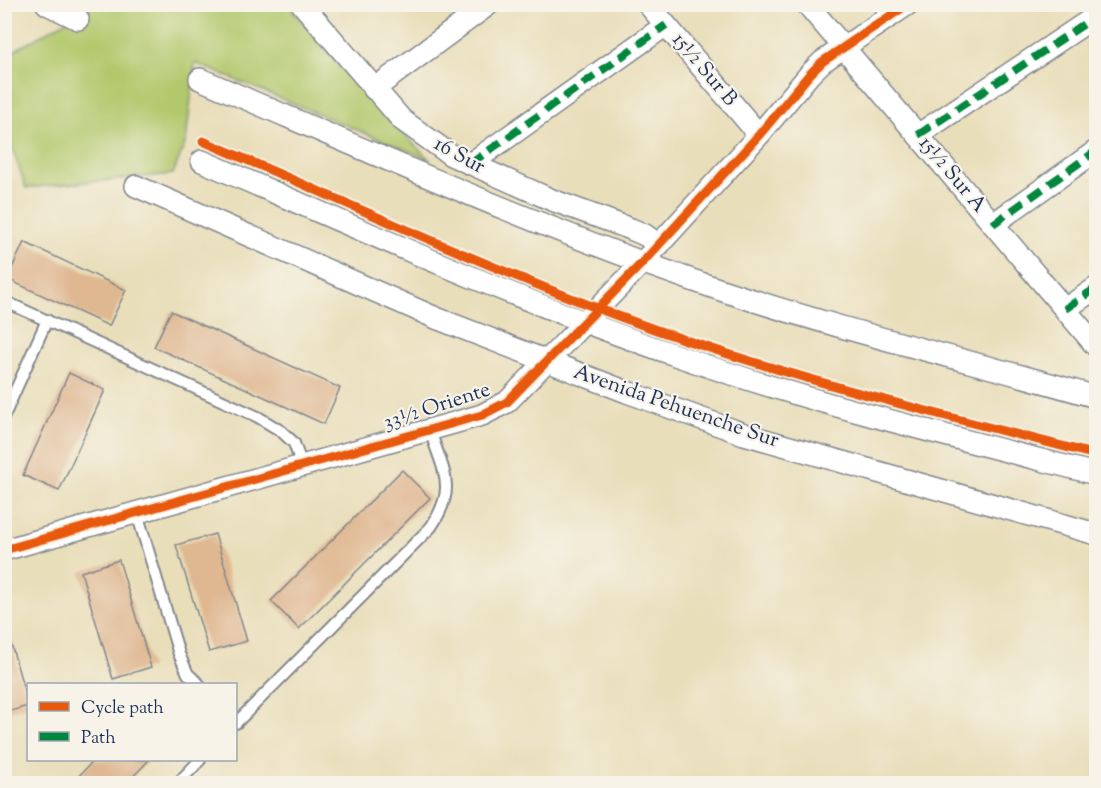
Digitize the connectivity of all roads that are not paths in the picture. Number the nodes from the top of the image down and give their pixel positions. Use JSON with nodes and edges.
{"nodes":[{"id":1,"x":47,"y":4,"type":"edge"},
{"id":2,"x":302,"y":4,"type":"edge"},
{"id":3,"x":489,"y":4,"type":"edge"},
{"id":4,"x":648,"y":4,"type":"edge"},
{"id":5,"x":807,"y":4,"type":"edge"},
{"id":6,"x":908,"y":4,"type":"edge"},
{"id":7,"x":1096,"y":16,"type":"edge"},
{"id":8,"x":78,"y":19,"type":"dead end"},
{"id":9,"x":666,"y":26,"type":"junction"},
{"id":10,"x":844,"y":48,"type":"junction"},
{"id":11,"x":200,"y":79,"type":"dead end"},
{"id":12,"x":374,"y":89,"type":"junction"},
{"id":13,"x":759,"y":135,"type":"junction"},
{"id":14,"x":918,"y":135,"type":"junction"},
{"id":15,"x":1096,"y":151,"type":"edge"},
{"id":16,"x":202,"y":161,"type":"dead end"},
{"id":17,"x":470,"y":164,"type":"junction"},
{"id":18,"x":136,"y":186,"type":"dead end"},
{"id":19,"x":993,"y":224,"type":"junction"},
{"id":20,"x":659,"y":245,"type":"junction"},
{"id":21,"x":644,"y":262,"type":"junction"},
{"id":22,"x":1096,"y":288,"type":"edge"},
{"id":23,"x":4,"y":301,"type":"edge"},
{"id":24,"x":1065,"y":309,"type":"junction"},
{"id":25,"x":47,"y":320,"type":"junction"},
{"id":26,"x":584,"y":322,"type":"junction"},
{"id":27,"x":1096,"y":346,"type":"edge"},
{"id":28,"x":548,"y":361,"type":"junction"},
{"id":29,"x":1096,"y":397,"type":"edge"},
{"id":30,"x":4,"y":416,"type":"edge"},
{"id":31,"x":430,"y":430,"type":"junction"},
{"id":32,"x":302,"y":466,"type":"junction"},
{"id":33,"x":1096,"y":474,"type":"edge"},
{"id":34,"x":137,"y":513,"type":"junction"},
{"id":35,"x":1096,"y":534,"type":"edge"},
{"id":36,"x":4,"y":550,"type":"edge"},
{"id":37,"x":198,"y":683,"type":"edge"},
{"id":38,"x":237,"y":721,"type":"edge"},
{"id":39,"x":198,"y":761,"type":"edge"},
{"id":40,"x":177,"y":783,"type":"edge"}],
"edges":[{"from":1,"to":8,"type":"street"},
{"from":2,"to":12,"type":"street","name":"16 Sur"},
{"from":3,"to":12,"type":"street"},
{"from":4,"to":9,"type":"street","name":"15½ Sur B"},
{"from":5,"to":10,"type":"street","name":"15½ Sur A"},
{"from":6,"to":10,"type":"street","name":"33½ Oriente"},
{"from":7,"to":14,"type":"street"},
{"from":9,"to":13,"type":"street","name":"15½ Sur B"},
{"from":9,"to":17,"type":"street"},
{"from":10,"to":13,"type":"street","name":"33½ Oriente"},
{"from":10,"to":14,"type":"street","name":"15½ Sur A"},
{"from":11,"to":21,"type":"street"},
{"from":12,"to":17,"type":"street","name":"16 Sur"},
{"from":13,"to":20,"type":"street","name":"33½ Oriente"},
{"from":14,"to":19,"type":"street","name":"15½ Sur A"},
{"from":15,"to":19,"type":"street"},
{"from":16,"to":26,"type":"street"},
{"from":17,"to":20,"type":"street","name":"16 Sur"},
{"from":18,"to":28,"type":"street","name":"Avenida Pehuenche Sur"},
{"from":19,"to":24,"type":"street","name":"15½ Sur A"},
{"from":20,"to":21,"type":"street","name":"33½ Oriente"},
{"from":21,"to":26,"type":"street","name":"33½ Oriente"},
{"from":21,"to":29,"type":"street"},
{"from":22,"to":24,"type":"street"},
{"from":23,"to":25,"type":"lane"},
{"from":24,"to":27,"type":"street","name":"15½ Sur A"},
{"from":25,"to":30,"type":"lane"},
{"from":25,"to":32,"type":"lane"},
{"from":26,"to":28,"type":"street","name":"33½ Oriente"},
{"from":26,"to":33,"type":"street"},
{"from":28,"to":31,"type":"street","name":"33½ Oriente"},
{"from":28,"to":35,"type":"street","name":"Avenida Pehuenche Sur"},
{"from":31,"to":32,"type":"street","name":"33½ Oriente"},
{"from":31,"to":38,"type":"lane"},
{"from":32,"to":34,"type":"street","name":"33½ Oriente"},
{"from":34,"to":36,"type":"street","name":"33½ Oriente"},
{"from":34,"to":37,"type":"lane"},
{"from":39,"to":40,"type":"lane"}]}
